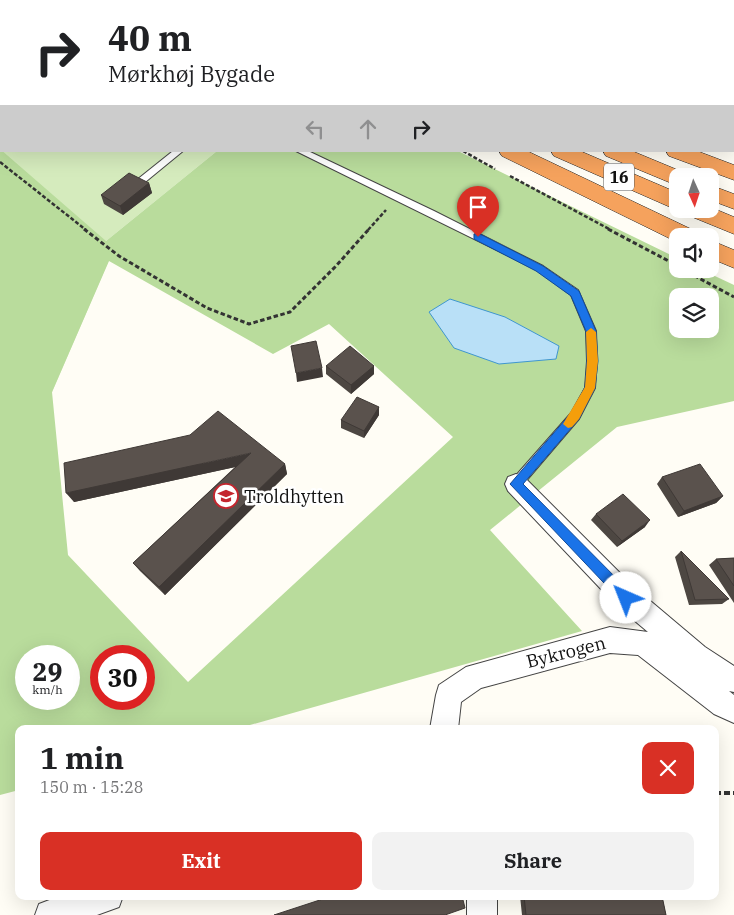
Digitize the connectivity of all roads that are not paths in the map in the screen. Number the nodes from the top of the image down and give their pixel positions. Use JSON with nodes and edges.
{"nodes":[{"id":1,"x":178,"y":152,"type":"edge"},
{"id":2,"x":302,"y":152,"type":"edge"},
{"id":3,"x":511,"y":152,"type":"edge"},
{"id":4,"x":563,"y":152,"type":"edge"},
{"id":5,"x":615,"y":152,"type":"edge"},
{"id":6,"x":679,"y":152,"type":"edge"},
{"id":7,"x":734,"y":173,"type":"edge"},
{"id":8,"x":669,"y":174,"type":"edge"},
{"id":9,"x":141,"y":181,"type":"edge"},
{"id":10,"x":719,"y":196,"type":"edge"},
{"id":11,"x":669,"y":198,"type":"edge"},
{"id":12,"x":734,"y":202,"type":"edge"},
{"id":13,"x":715,"y":218,"type":"edge"},
{"id":14,"x":734,"y":226,"type":"edge"},
{"id":15,"x":669,"y":228,"type":"edge"},
{"id":16,"x":719,"y":252,"type":"edge"},
{"id":17,"x":734,"y":260,"type":"edge"},
{"id":18,"x":516,"y":484,"type":"joint"},
{"id":19,"x":734,"y":679,"type":"edge"},
{"id":20,"x":734,"y":708,"type":"edge"},
{"id":21,"x":445,"y":725,"type":"edge"},
{"id":22,"x":96,"y":900,"type":"edge"},
{"id":23,"x":482,"y":900,"type":"edge"},
{"id":24,"x":50,"y":915,"type":"edge"},
{"id":25,"x":482,"y":915,"type":"edge"}],
"edges":[{"from":1,"to":9,"type":"lane"},
{"from":2,"to":18,"type":"lane"},
{"from":3,"to":15,"type":"highway"},
{"from":4,"to":11,"type":"highway","number":"16"},
{"from":5,"to":8,"type":"highway","number":"16"},
{"from":6,"to":7,"type":"highway"},
{"from":10,"to":12,"type":"highway"},
{"from":13,"to":14,"type":"highway"},
{"from":16,"to":17,"type":"highway"},
{"from":18,"to":19,"type":"street"},
{"from":20,"to":21,"type":"street","name":"Bykrogen"},
{"from":22,"to":24,"type":"street"},
{"from":23,"to":25,"type":"street"}]}
